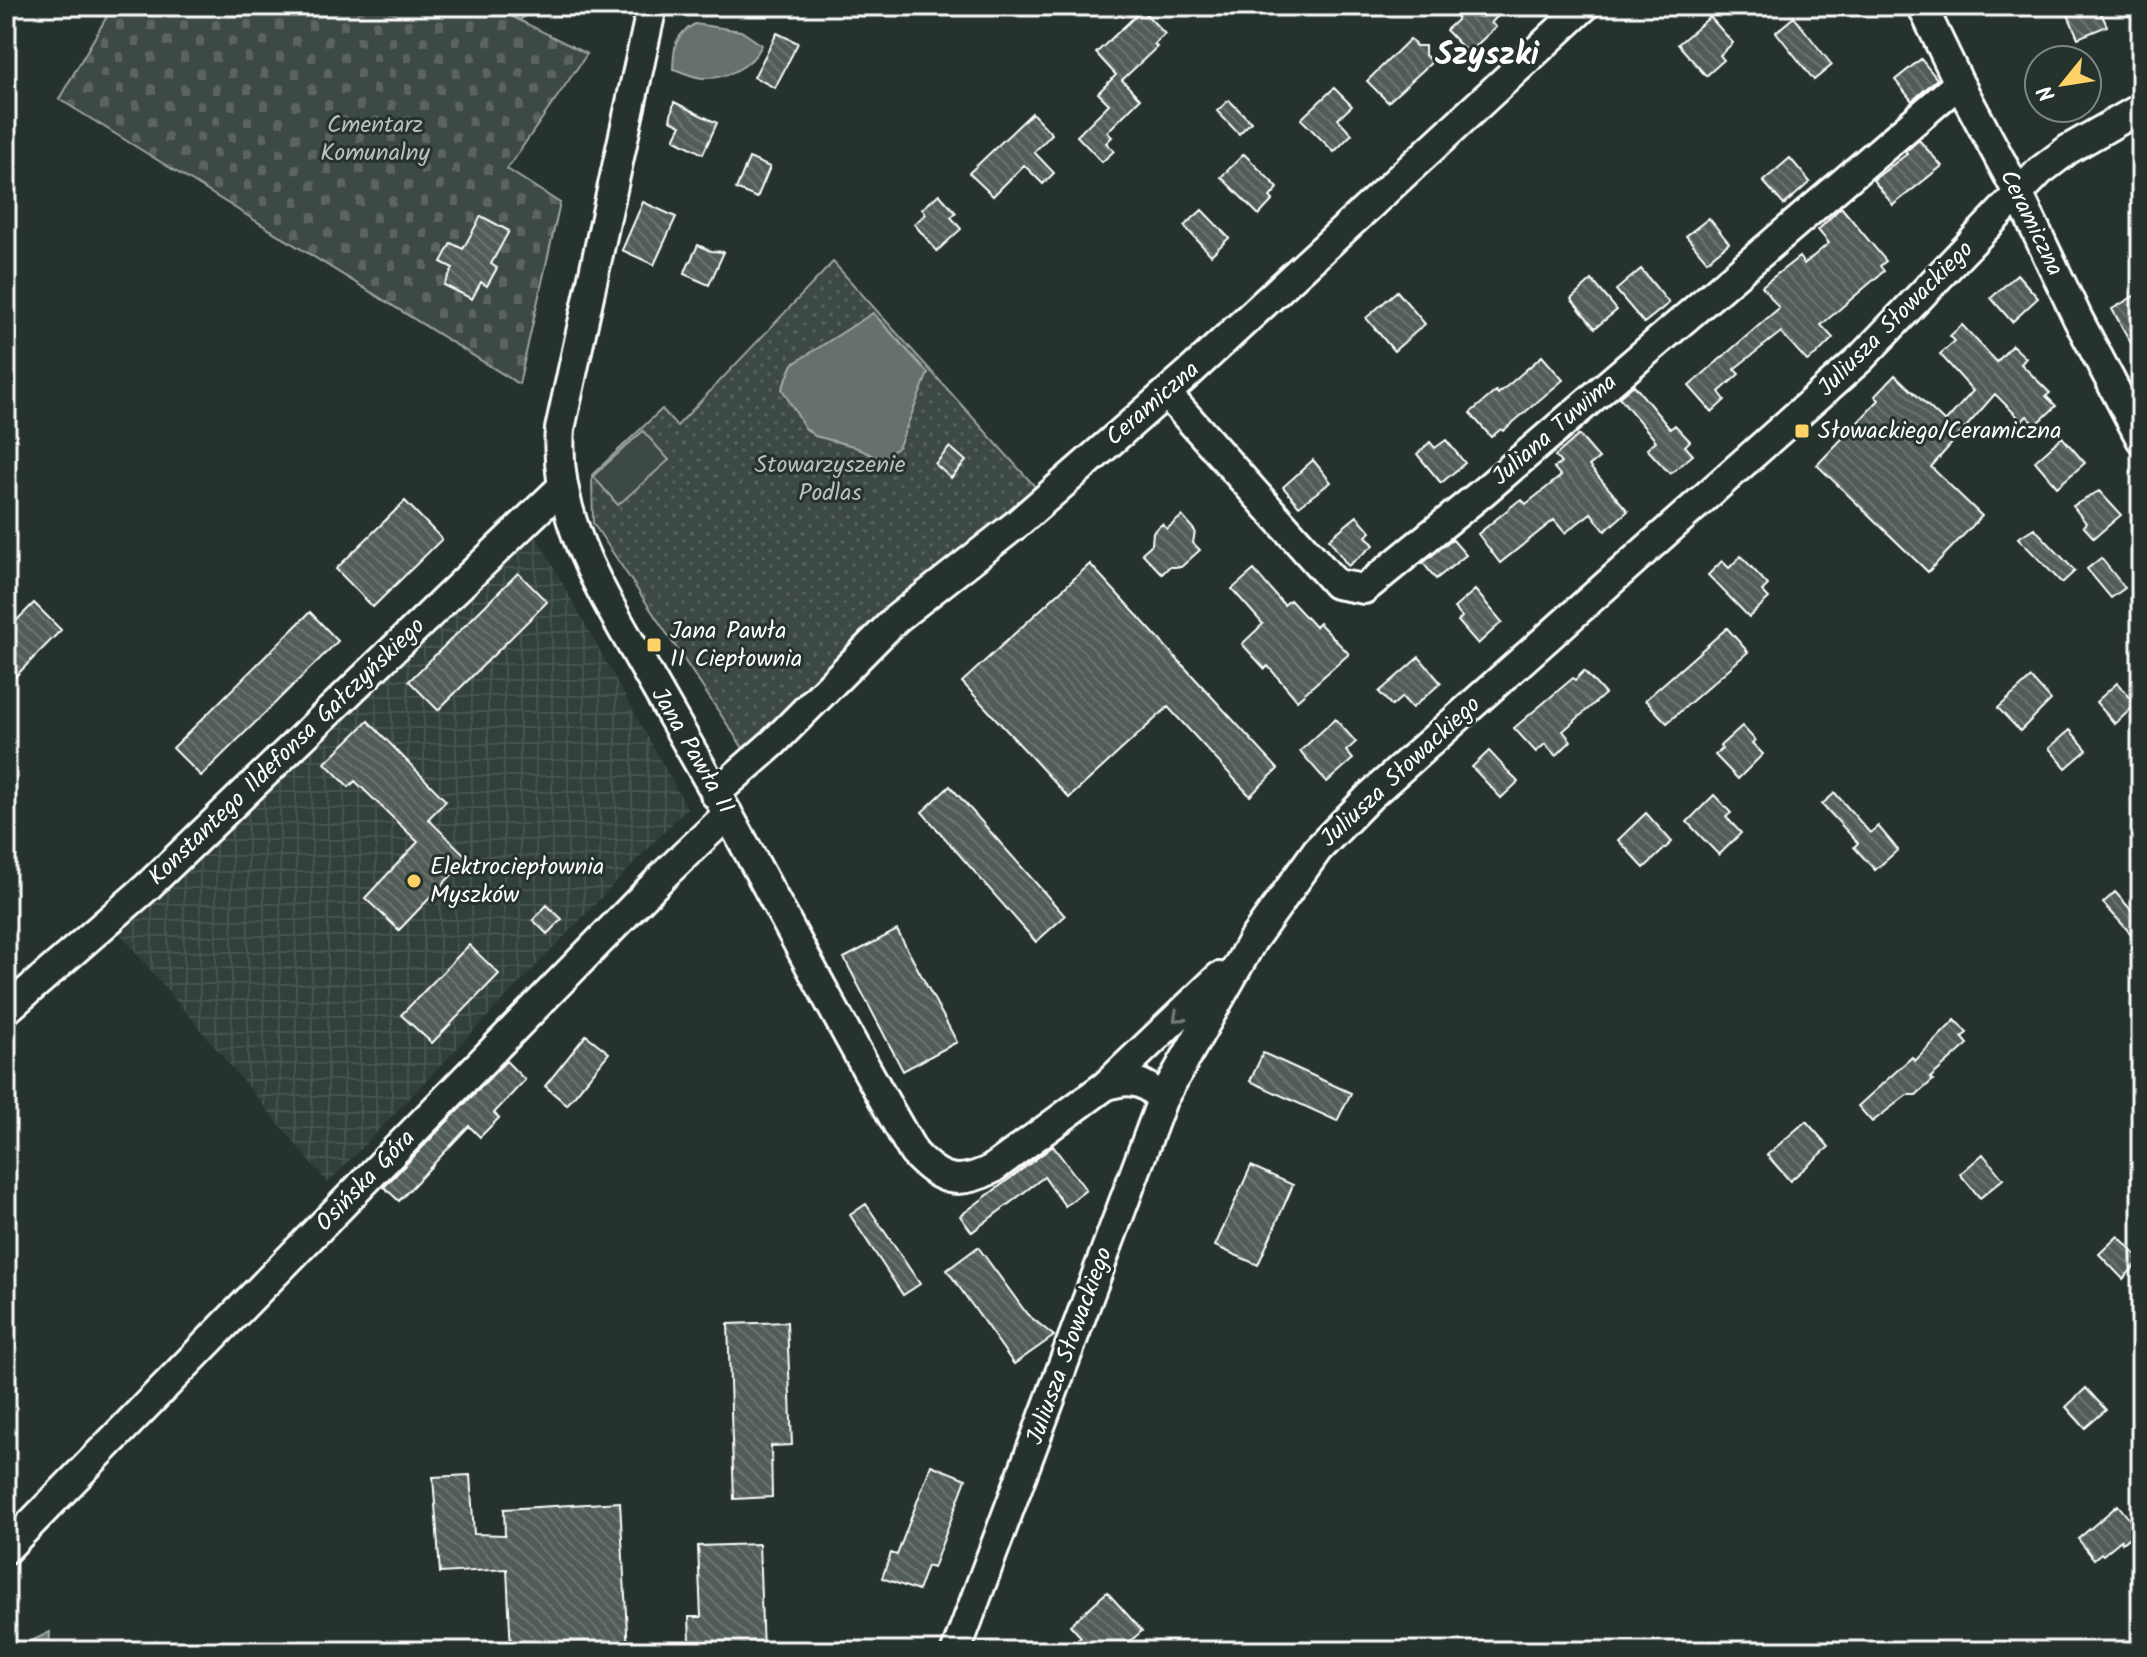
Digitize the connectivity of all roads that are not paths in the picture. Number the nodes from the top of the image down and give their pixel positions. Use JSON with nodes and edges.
{"nodes":[{"id":1,"x":652,"y":6,"type":"edge"},
{"id":2,"x":1585,"y":6,"type":"edge"},
{"id":3,"x":1922,"y":6,"type":"edge"},
{"id":4,"x":1959,"y":83,"type":"junction"},
{"id":5,"x":2141,"y":108,"type":"edge"},
{"id":6,"x":2018,"y":193,"type":"junction"},
{"id":7,"x":1166,"y":393,"type":"junction"},
{"id":8,"x":2141,"y":439,"type":"edge"},
{"id":9,"x":562,"y":487,"type":"junction"},
{"id":10,"x":722,"y":804,"type":"junction"},
{"id":11,"x":1252,"y":941,"type":"junction"},
{"id":12,"x":6,"y":1010,"type":"edge"},
{"id":13,"x":1105,"y":1086,"type":"junction"},
{"id":14,"x":1162,"y":1100,"type":"junction"},
{"id":15,"x":6,"y":1549,"type":"edge"},
{"id":16,"x":956,"y":1651,"type":"edge"}],
"edges":[{"from":1,"to":9,"type":"street","name":"Jana Pawła II"},
{"from":2,"to":7,"type":"street","name":"Ceramiczna"},
{"from":3,"to":4,"type":"street","name":"Ceramiczna"},
{"from":4,"to":6,"type":"street","name":"Ceramiczna"},
{"from":4,"to":7,"type":"street","name":"Juliana Tuwima"},
{"from":5,"to":6,"type":"street","name":"Juliusza Słowackiego"},
{"from":6,"to":8,"type":"street","name":"Ceramiczna"},
{"from":6,"to":11,"type":"street","name":"Juliusza Słowackiego"},
{"from":7,"to":10,"type":"street","name":"Ceramiczna"},
{"from":9,"to":10,"type":"street","name":"Jana Pawła II"},
{"from":9,"to":12,"type":"street","name":"Konstantego Ildefonsa Gałczyńskiego"},
{"from":10,"to":13,"type":"street","name":"Jana Pawła II"},
{"from":10,"to":15,"type":"street","name":"Osińska Góra"},
{"from":11,"to":13,"type":"street","name":"Jana Pawła II","one_way":true},
{"from":11,"to":14,"type":"street","name":"Juliusza Słowackiego"},
{"from":13,"to":14,"type":"street"},
{"from":14,"to":16,"type":"street","name":"Juliusza Słowackiego"}]}
